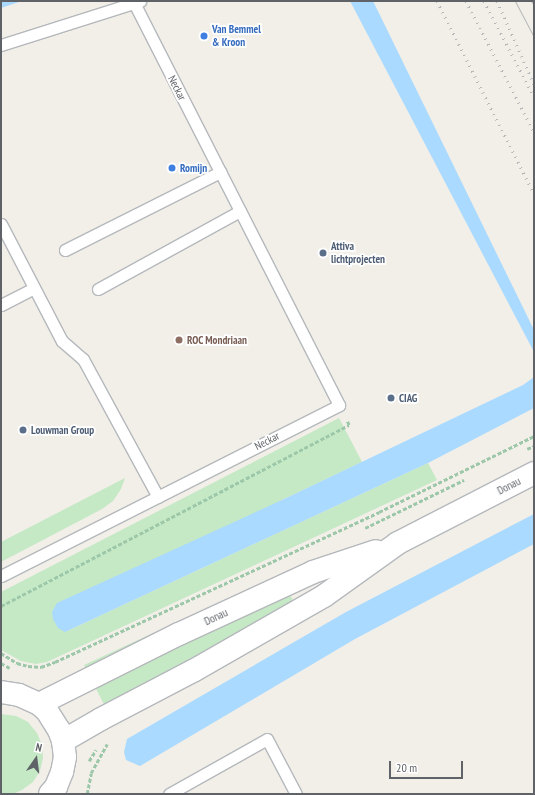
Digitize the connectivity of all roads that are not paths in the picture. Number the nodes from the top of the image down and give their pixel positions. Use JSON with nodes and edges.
{"nodes":[{"id":1,"x":137,"y":2,"type":"edge"},
{"id":2,"x":1,"y":45,"type":"edge"},
{"id":3,"x":220,"y":172,"type":"junction"},
{"id":4,"x":240,"y":211,"type":"junction"},
{"id":5,"x":1,"y":224,"type":"edge"},
{"id":6,"x":65,"y":250,"type":"dead end"},
{"id":7,"x":34,"y":288,"type":"junction"},
{"id":8,"x":98,"y":289,"type":"dead end"},
{"id":9,"x":1,"y":305,"type":"edge"},
{"id":10,"x":534,"y":473,"type":"edge"},
{"id":11,"x":158,"y":497,"type":"junction"},
{"id":12,"x":398,"y":543,"type":"junction"},
{"id":13,"x":1,"y":576,"type":"edge"},
{"id":14,"x":1,"y":692,"type":"edge"},
{"id":15,"x":39,"y":704,"type":"junction"},
{"id":16,"x":63,"y":741,"type":"junction"},
{"id":17,"x":50,"y":794,"type":"edge"},
{"id":18,"x":169,"y":794,"type":"edge"},
{"id":19,"x":296,"y":794,"type":"edge"}],
"edges":[{"from":1,"to":2,"type":"lane"},
{"from":1,"to":3,"type":"lane","name":"Neckar"},
{"from":3,"to":4,"type":"lane","name":"Neckar"},
{"from":3,"to":6,"type":"lane"},
{"from":4,"to":8,"type":"lane"},
{"from":4,"to":11,"type":"lane","name":"Neckar"},
{"from":5,"to":7,"type":"lane"},
{"from":7,"to":9,"type":"lane"},
{"from":7,"to":11,"type":"lane"},
{"from":10,"to":12,"type":"main road","name":"Donau"},
{"from":11,"to":13,"type":"lane","name":"Neckar"},
{"from":12,"to":15,"type":"main road","name":"Donau"},
{"from":12,"to":16,"type":"main road","name":"Donau"},
{"from":14,"to":15,"type":"main road"},
{"from":15,"to":16,"type":"main road"},
{"from":16,"to":17,"type":"main road"},
{"from":18,"to":19,"type":"lane"}]}
